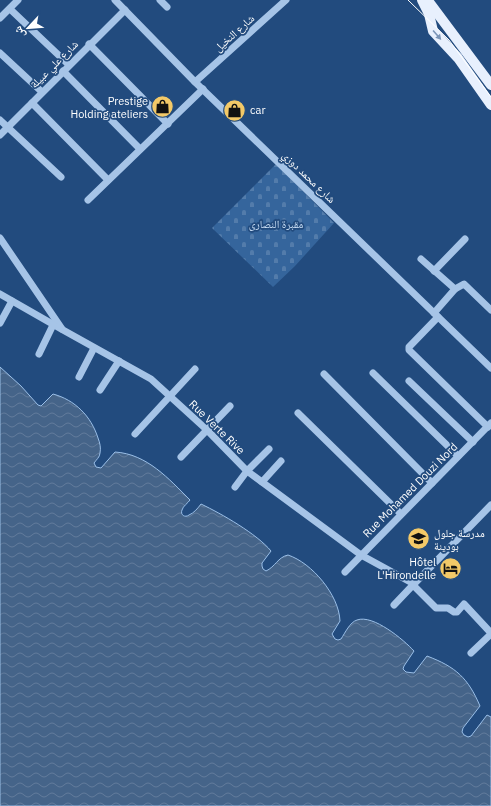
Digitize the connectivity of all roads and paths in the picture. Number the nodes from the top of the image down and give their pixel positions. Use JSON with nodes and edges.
{"nodes":[{"id":1,"x":18,"y":0,"type":"edge"},
{"id":2,"x":115,"y":0,"type":"edge"},
{"id":3,"x":160,"y":0,"type":"edge"},
{"id":4,"x":286,"y":0,"type":"edge"},
{"id":5,"x":422,"y":0,"type":"edge"},
{"id":6,"x":428,"y":0,"type":"edge"},
{"id":7,"x":167,"y":7,"type":"dead end"},
{"id":8,"x":10,"y":9,"type":"junction"},
{"id":9,"x":125,"y":10,"type":"junction"},
{"id":10,"x":0,"y":18,"type":"edge"},
{"id":11,"x":89,"y":44,"type":"junction"},
{"id":12,"x":0,"y":53,"type":"edge"},
{"id":13,"x":69,"y":65,"type":"junction"},
{"id":14,"x":63,"y":71,"type":"junction"},
{"id":15,"x":195,"y":82,"type":"junction"},
{"id":16,"x":491,"y":85,"type":"edge"},
{"id":17,"x":203,"y":89,"type":"junction"},
{"id":18,"x":42,"y":92,"type":"junction"},
{"id":19,"x":32,"y":103,"type":"junction"},
{"id":20,"x":491,"y":105,"type":"edge"},
{"id":21,"x":0,"y":120,"type":"edge"},
{"id":22,"x":168,"y":124,"type":"junction"},
{"id":23,"x":7,"y":127,"type":"junction"},
{"id":24,"x":0,"y":135,"type":"edge"},
{"id":25,"x":140,"y":149,"type":"junction"},
{"id":26,"x":61,"y":177,"type":"dead end"},
{"id":27,"x":108,"y":180,"type":"junction"},
{"id":28,"x":88,"y":200,"type":"dead end"},
{"id":29,"x":0,"y":238,"type":"edge"},
{"id":30,"x":465,"y":239,"type":"dead end"},
{"id":31,"x":6,"y":246,"type":"junction"},
{"id":32,"x":0,"y":251,"type":"edge"},
{"id":33,"x":421,"y":259,"type":"dead end"},
{"id":34,"x":434,"y":271,"type":"junction"},
{"id":35,"x":455,"y":289,"type":"junction"},
{"id":36,"x":0,"y":294,"type":"edge"},
{"id":37,"x":12,"y":301,"type":"junction"},
{"id":38,"x":491,"y":310,"type":"edge"},
{"id":39,"x":436,"y":315,"type":"junction"},
{"id":40,"x":0,"y":323,"type":"edge"},
{"id":41,"x":53,"y":325,"type":"junction"},
{"id":42,"x":63,"y":330,"type":"junction"},
{"id":43,"x":94,"y":348,"type":"junction"},
{"id":44,"x":39,"y":354,"type":"dead end"},
{"id":45,"x":119,"y":361,"type":"junction"},
{"id":46,"x":491,"y":368,"type":"edge"},
{"id":47,"x":195,"y":369,"type":"dead end"},
{"id":48,"x":373,"y":373,"type":"dead end"},
{"id":49,"x":324,"y":374,"type":"dead end"},
{"id":50,"x":80,"y":377,"type":"dead end"},
{"id":51,"x":409,"y":381,"type":"dead end"},
{"id":52,"x":100,"y":390,"type":"dead end"},
{"id":53,"x":169,"y":397,"type":"junction"},
{"id":54,"x":230,"y":406,"type":"dead end"},
{"id":55,"x":298,"y":413,"type":"dead end"},
{"id":56,"x":489,"y":425,"type":"edge"},
{"id":57,"x":207,"y":430,"type":"junction"},
{"id":58,"x":135,"y":434,"type":"dead end"},
{"id":59,"x":473,"y":442,"type":"junction"},
{"id":60,"x":269,"y":449,"type":"dead end"},
{"id":61,"x":458,"y":456,"type":"junction"},
{"id":62,"x":181,"y":457,"type":"dead end"},
{"id":63,"x":281,"y":461,"type":"dead end"},
{"id":64,"x":247,"y":471,"type":"junction"},
{"id":65,"x":262,"y":482,"type":"junction"},
{"id":66,"x":432,"y":483,"type":"junction"},
{"id":67,"x":235,"y":487,"type":"dead end"},
{"id":68,"x":491,"y":505,"type":"edge"},
{"id":69,"x":401,"y":514,"type":"junction"},
{"id":70,"x":361,"y":555,"type":"junction"},
{"id":71,"x":344,"y":572,"type":"dead end"},
{"id":72,"x":414,"y":585,"type":"junction"},
{"id":73,"x":394,"y":605,"type":"dead end"},
{"id":74,"x":491,"y":633,"type":"edge"},
{"id":75,"x":471,"y":653,"type":"dead end"}],
"edges":[{"from":1,"to":8,"type":"street"},
{"from":2,"to":9,"type":"street","name":"شارع محمد دوزي"},
{"from":3,"to":7,"type":"street"},
{"from":4,"to":15,"type":"street","name":"شارع النخيل"},
{"from":5,"to":20,"type":"main road","one_way":true},
{"from":6,"to":16,"type":"main road"},
{"from":8,"to":10,"type":"street"},
{"from":8,"to":13,"type":"street"},
{"from":9,"to":11,"type":"street","name":"شارع علي عبيلة"},
{"from":9,"to":15,"type":"street","name":"شارع محمد دوزي"},
{"from":11,"to":13,"type":"street","name":"شارع علي عبيلة"},
{"from":11,"to":22,"type":"street"},
{"from":12,"to":18,"type":"street"},
{"from":13,"to":14,"type":"street","name":"شارع علي عبيلة"},
{"from":14,"to":18,"type":"street","name":"شارع علي عبيلة"},
{"from":14,"to":25,"type":"street"},
{"from":15,"to":17,"type":"street","name":"شارع محمد دوزي"},
{"from":17,"to":22,"type":"street"},
{"from":17,"to":39,"type":"street","name":"شارع محمد دوزي"},
{"from":18,"to":19,"type":"street","name":"شارع علي عبيلة"},
{"from":19,"to":23,"type":"street","name":"شارع علي عبيلة"},
{"from":19,"to":27,"type":"street"},
{"from":21,"to":23,"type":"street"},
{"from":22,"to":25,"type":"street"},
{"from":23,"to":24,"type":"street","name":"شارع علي عبيلة"},
{"from":23,"to":26,"type":"street"},
{"from":25,"to":27,"type":"street"},
{"from":27,"to":28,"type":"street"},
{"from":29,"to":31,"type":"street"},
{"from":30,"to":34,"type":"street"},
{"from":31,"to":32,"type":"street"},
{"from":31,"to":42,"type":"street"},
{"from":33,"to":34,"type":"street"},
{"from":34,"to":35,"type":"street"},
{"from":35,"to":38,"type":"street"},
{"from":35,"to":39,"type":"street"},
{"from":36,"to":37,"type":"street","name":"Rue Verte Rive"},
{"from":37,"to":40,"type":"street"},
{"from":37,"to":41,"type":"street","name":"Rue Verte Rive"},
{"from":39,"to":46,"type":"street","name":"شارع محمد دوزي"},
{"from":39,"to":56,"type":"street"},
{"from":41,"to":42,"type":"street","name":"Rue Verte Rive"},
{"from":41,"to":44,"type":"street"},
{"from":42,"to":43,"type":"street","name":"Rue Verte Rive"},
{"from":43,"to":45,"type":"street","name":"Rue Verte Rive"},
{"from":43,"to":50,"type":"street"},
{"from":45,"to":52,"type":"street"},
{"from":45,"to":53,"type":"street","name":"Rue Verte Rive"},
{"from":47,"to":53,"type":"street"},
{"from":48,"to":61,"type":"street"},
{"from":49,"to":66,"type":"street"},
{"from":51,"to":59,"type":"street"},
{"from":53,"to":57,"type":"street","name":"Rue Verte Rive"},
{"from":53,"to":58,"type":"street"},
{"from":54,"to":57,"type":"street"},
{"from":55,"to":69,"type":"street"},
{"from":56,"to":59,"type":"street","name":"Rue Mohamed Douzi Nord"},
{"from":57,"to":62,"type":"street"},
{"from":57,"to":64,"type":"street","name":"Rue Verte Rive"},
{"from":59,"to":61,"type":"street","name":"Rue Mohamed Douzi Nord"},
{"from":60,"to":64,"type":"street"},
{"from":61,"to":66,"type":"street","name":"Rue Mohamed Douzi Nord"},
{"from":63,"to":65,"type":"street"},
{"from":64,"to":65,"type":"street","name":"Rue Verte Rive"},
{"from":64,"to":67,"type":"street"},
{"from":65,"to":70,"type":"street","name":"Rue Verte Rive"},
{"from":66,"to":69,"type":"street","name":"Rue Mohamed Douzi Nord"},
{"from":68,"to":72,"type":"street"},
{"from":69,"to":70,"type":"street","name":"Rue Mohamed Douzi Nord"},
{"from":70,"to":71,"type":"street","name":"Rue Mohamed Douzi Nord"},
{"from":70,"to":72,"type":"street","name":"Rue Verte Rive"},
{"from":72,"to":73,"type":"street"},
{"from":72,"to":74,"type":"street","name":"Rue Verte Rive"},
{"from":74,"to":75,"type":"street"}]}
